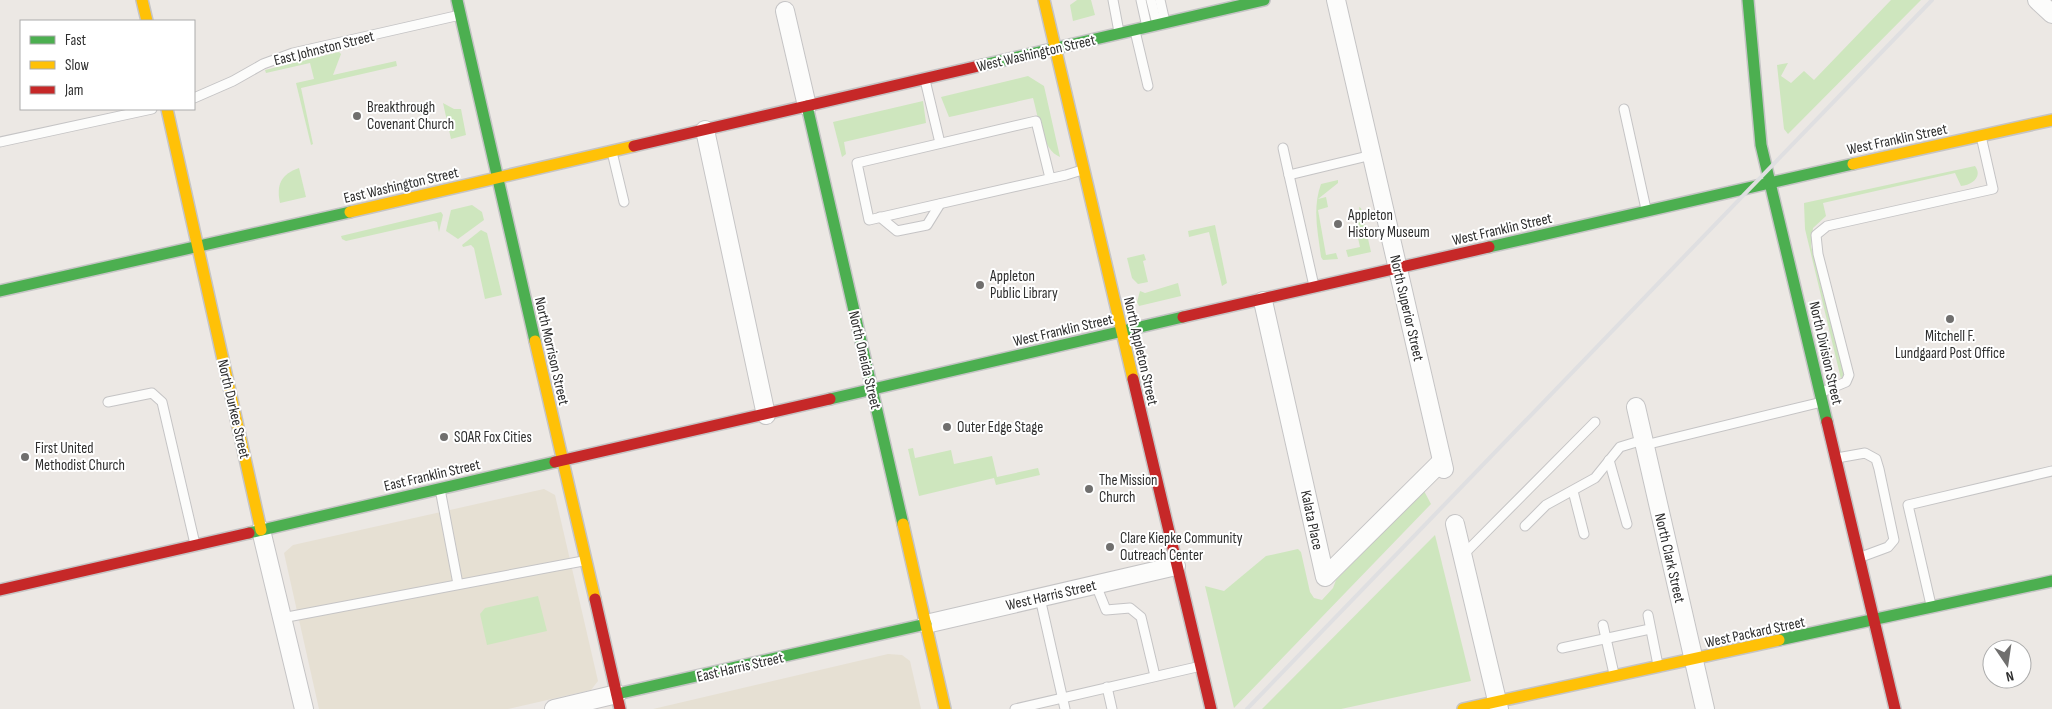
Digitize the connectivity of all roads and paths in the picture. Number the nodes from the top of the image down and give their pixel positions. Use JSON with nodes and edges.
{"nodes":[{"id":1,"x":142,"y":0,"type":"edge"},
{"id":2,"x":457,"y":0,"type":"edge"},
{"id":3,"x":1044,"y":0,"type":"edge"},
{"id":4,"x":1113,"y":0,"type":"edge"},
{"id":5,"x":1141,"y":0,"type":"edge"},
{"id":6,"x":1151,"y":0,"type":"edge"},
{"id":7,"x":1160,"y":0,"type":"edge"},
{"id":8,"x":1264,"y":0,"type":"edge"},
{"id":9,"x":1336,"y":0,"type":"edge"},
{"id":10,"x":1748,"y":0,"type":"edge"},
{"id":11,"x":2037,"y":0,"type":"edge"},
{"id":12,"x":785,"y":11,"type":"dead end"},
{"id":13,"x":2052,"y":14,"type":"edge"},
{"id":14,"x":460,"y":15,"type":"junction"},
{"id":15,"x":147,"y":20,"type":"edge"},
{"id":16,"x":1156,"y":25,"type":"junction"},
{"id":17,"x":1135,"y":30,"type":"junction"},
{"id":18,"x":1120,"y":34,"type":"junction"},
{"id":19,"x":1056,"y":49,"type":"junction"},
{"id":20,"x":925,"y":79,"type":"junction"},
{"id":21,"x":1148,"y":86,"type":"dead end"},
{"id":22,"x":195,"y":98,"type":"edge"},
{"id":23,"x":807,"y":106,"type":"junction"},
{"id":24,"x":1624,"y":109,"type":"dead end"},
{"id":25,"x":147,"y":110,"type":"edge"},
{"id":26,"x":167,"y":110,"type":"edge"},
{"id":27,"x":2052,"y":120,"type":"edge"},
{"id":28,"x":705,"y":130,"type":"junction"},
{"id":29,"x":1981,"y":136,"type":"junction"},
{"id":30,"x":0,"y":142,"type":"edge"},
{"id":31,"x":940,"y":143,"type":"junction"},
{"id":32,"x":1283,"y":148,"type":"dead end"},
{"id":33,"x":612,"y":152,"type":"junction"},
{"id":34,"x":1372,"y":155,"type":"junction"},
{"id":35,"x":1084,"y":170,"type":"junction"},
{"id":36,"x":1289,"y":174,"type":"junction"},
{"id":37,"x":497,"y":178,"type":"junction"},
{"id":38,"x":1050,"y":178,"type":"junction"},
{"id":39,"x":1770,"y":182,"type":"junction"},
{"id":40,"x":624,"y":202,"type":"dead end"},
{"id":41,"x":940,"y":204,"type":"junction"},
{"id":42,"x":1646,"y":211,"type":"junction"},
{"id":43,"x":880,"y":217,"type":"junction"},
{"id":44,"x":197,"y":246,"type":"junction"},
{"id":45,"x":1398,"y":268,"type":"junction"},
{"id":46,"x":1314,"y":288,"type":"junction"},
{"id":47,"x":0,"y":290,"type":"edge"},
{"id":48,"x":1263,"y":300,"type":"junction"},
{"id":49,"x":1121,"y":332,"type":"junction"},
{"id":50,"x":872,"y":391,"type":"junction"},
{"id":51,"x":1821,"y":397,"type":"junction"},
{"id":52,"x":108,"y":402,"type":"dead end"},
{"id":53,"x":1636,"y":407,"type":"dead end"},
{"id":54,"x":766,"y":415,"type":"junction"},
{"id":55,"x":1595,"y":422,"type":"dead end"},
{"id":56,"x":1644,"y":442,"type":"junction"},
{"id":57,"x":1836,"y":458,"type":"junction"},
{"id":58,"x":1609,"y":460,"type":"junction"},
{"id":59,"x":562,"y":461,"type":"junction"},
{"id":60,"x":1443,"y":465,"type":"joint"},
{"id":61,"x":2052,"y":471,"type":"edge"},
{"id":62,"x":440,"y":489,"type":"junction"},
{"id":63,"x":1572,"y":491,"type":"junction"},
{"id":64,"x":1455,"y":524,"type":"dead end"},
{"id":65,"x":1628,"y":524,"type":"dead end"},
{"id":66,"x":1524,"y":526,"type":"dead end"},
{"id":67,"x":262,"y":530,"type":"junction"},
{"id":68,"x":1584,"y":534,"type":"dead end"},
{"id":69,"x":195,"y":545,"type":"junction"},
{"id":70,"x":1463,"y":555,"type":"junction"},
{"id":71,"x":1859,"y":558,"type":"junction"},
{"id":72,"x":585,"y":560,"type":"junction"},
{"id":73,"x":1176,"y":566,"type":"junction"},
{"id":74,"x":2052,"y":581,"type":"edge"},
{"id":75,"x":458,"y":584,"type":"junction"},
{"id":76,"x":1096,"y":585,"type":"junction"},
{"id":77,"x":0,"y":590,"type":"edge"},
{"id":78,"x":1040,"y":598,"type":"junction"},
{"id":79,"x":1932,"y":608,"type":"junction"},
{"id":80,"x":1648,"y":615,"type":"dead end"},
{"id":81,"x":282,"y":618,"type":"junction"},
{"id":82,"x":1874,"y":621,"type":"junction"},
{"id":83,"x":926,"y":624,"type":"junction"},
{"id":84,"x":1603,"y":625,"type":"dead end"},
{"id":85,"x":1650,"y":630,"type":"junction"},
{"id":86,"x":1606,"y":639,"type":"junction"},
{"id":87,"x":1562,"y":648,"type":"dead end"},
{"id":88,"x":1693,"y":660,"type":"junction"},
{"id":89,"x":1201,"y":666,"type":"junction"},
{"id":90,"x":1659,"y":668,"type":"junction"},
{"id":91,"x":1155,"y":676,"type":"junction"},
{"id":92,"x":1614,"y":677,"type":"junction"},
{"id":93,"x":1107,"y":687,"type":"junction"},
{"id":94,"x":1062,"y":698,"type":"junction"},
{"id":95,"x":619,"y":702,"type":"edge"},
{"id":96,"x":1499,"y":705,"type":"edge"},
{"id":97,"x":304,"y":709,"type":"edge"},
{"id":98,"x":554,"y":709,"type":"edge"},
{"id":99,"x":945,"y":709,"type":"edge"},
{"id":100,"x":1015,"y":709,"type":"edge"},
{"id":101,"x":1065,"y":709,"type":"edge"},
{"id":102,"x":1112,"y":709,"type":"edge"},
{"id":103,"x":1211,"y":709,"type":"edge"},
{"id":104,"x":1463,"y":709,"type":"edge"},
{"id":105,"x":1705,"y":709,"type":"edge"},
{"id":106,"x":1894,"y":709,"type":"edge"}],
"edges":[{"from":1,"to":15,"type":"street"},
{"from":2,"to":14,"type":"street","name":"North Morrison Street"},
{"from":3,"to":19,"type":"street","name":"North Appleton Street"},
{"from":4,"to":18,"type":"lane"},
{"from":5,"to":16,"type":"lane"},
{"from":6,"to":16,"type":"lane"},
{"from":7,"to":16,"type":"lane"},
{"from":8,"to":16,"type":"street","name":"West Washington Street"},
{"from":9,"to":34,"type":"street","name":"North Superior Street"},
{"from":10,"to":39,"type":"street","name":"North Division Street"},
{"from":11,"to":13,"type":"street"},
{"from":12,"to":23,"type":"street","name":"North Oneida Street"},
{"from":14,"to":22,"type":"lane","name":"East Johnston Street"},
{"from":14,"to":37,"type":"street","name":"North Morrison Street"},
{"from":16,"to":17,"type":"street","name":"West Washington Street"},
{"from":17,"to":18,"type":"street","name":"West Washington Street"},
{"from":17,"to":21,"type":"lane"},
{"from":18,"to":19,"type":"street","name":"West Washington Street"},
{"from":19,"to":20,"type":"street","name":"West Washington Street"},
{"from":19,"to":35,"type":"street","name":"North Appleton Street"},
{"from":20,"to":23,"type":"street","name":"West Washington Street"},
{"from":20,"to":31,"type":"lane"},
{"from":23,"to":28,"type":"street","name":"East Washington Street"},
{"from":23,"to":50,"type":"street","name":"North Oneida Street"},
{"from":24,"to":42,"type":"lane"},
{"from":25,"to":30,"type":"lane"},
{"from":26,"to":44,"type":"street","name":"North Durkee Street"},
{"from":27,"to":29,"type":"street","name":"West Franklin Street"},
{"from":28,"to":33,"type":"street","name":"East Washington Street"},
{"from":28,"to":54,"type":"street"},
{"from":29,"to":39,"type":"street","name":"West Franklin Street"},
{"from":29,"to":51,"type":"lane"},
{"from":31,"to":38,"type":"lane"},
{"from":31,"to":43,"type":"lane"},
{"from":32,"to":36,"type":"lane"},
{"from":33,"to":37,"type":"street","name":"East Washington Street"},
{"from":33,"to":40,"type":"lane"},
{"from":34,"to":36,"type":"lane"},
{"from":34,"to":45,"type":"street","name":"North Superior Street"},
{"from":35,"to":38,"type":"lane"},
{"from":35,"to":49,"type":"street","name":"North Appleton Street"},
{"from":36,"to":46,"type":"lane"},
{"from":37,"to":44,"type":"street","name":"East Washington Street"},
{"from":37,"to":59,"type":"street","name":"North Morrison Street"},
{"from":38,"to":41,"type":"lane"},
{"from":39,"to":42,"type":"street","name":"West Franklin Street"},
{"from":39,"to":51,"type":"street","name":"North Division Street"},
{"from":41,"to":43,"type":"lane"},
{"from":41,"to":43,"type":"lane"},
{"from":42,"to":45,"type":"street","name":"West Franklin Street"},
{"from":44,"to":47,"type":"street","name":"East Washington Street"},
{"from":44,"to":67,"type":"street","name":"North Durkee Street"},
{"from":45,"to":46,"type":"street","name":"West Franklin Street"},
{"from":45,"to":60,"type":"street","name":"North Superior Street"},
{"from":46,"to":48,"type":"street","name":"West Franklin Street"},
{"from":48,"to":49,"type":"street","name":"West Franklin Street"},
{"from":48,"to":60,"type":"street","name":"Kalata Place"},
{"from":49,"to":50,"type":"street","name":"West Franklin Street"},
{"from":49,"to":73,"type":"street","name":"North Appleton Street"},
{"from":50,"to":54,"type":"street","name":"East Franklin Street"},
{"from":50,"to":83,"type":"street","name":"North Oneida Street"},
{"from":51,"to":56,"type":"lane"},
{"from":51,"to":57,"type":"street","name":"North Division Street"},
{"from":52,"to":69,"type":"lane"},
{"from":53,"to":56,"type":"street","name":"North Clark Street"},
{"from":54,"to":59,"type":"street","name":"East Franklin Street"},
{"from":55,"to":70,"type":"lane"},
{"from":56,"to":58,"type":"lane"},
{"from":56,"to":88,"type":"street","name":"North Clark Street"},
{"from":57,"to":71,"type":"street","name":"North Division Street"},
{"from":57,"to":71,"type":"lane"},
{"from":58,"to":63,"type":"lane"},
{"from":58,"to":65,"type":"lane"},
{"from":59,"to":62,"type":"street","name":"East Franklin Street"},
{"from":59,"to":72,"type":"street","name":"North Morrison Street"},
{"from":61,"to":79,"type":"lane"},
{"from":62,"to":67,"type":"street","name":"East Franklin Street"},
{"from":62,"to":75,"type":"lane"},
{"from":63,"to":66,"type":"lane"},
{"from":63,"to":68,"type":"lane"},
{"from":64,"to":70,"type":"street"},
{"from":67,"to":69,"type":"street","name":"East Franklin Street"},
{"from":67,"to":81,"type":"street","name":"North Durkee Street"},
{"from":69,"to":77,"type":"street","name":"East Franklin Street"},
{"from":70,"to":96,"type":"street"},
{"from":71,"to":82,"type":"street","name":"North Division Street"},
{"from":72,"to":75,"type":"lane"},
{"from":72,"to":95,"type":"street","name":"North Morrison Street"},
{"from":73,"to":76,"type":"street","name":"West Harris Street"},
{"from":73,"to":89,"type":"street","name":"North Appleton Street"},
{"from":74,"to":79,"type":"street","name":"West Packard Street"},
{"from":75,"to":81,"type":"lane"},
{"from":76,"to":78,"type":"street","name":"West Harris Street"},
{"from":76,"to":91,"type":"lane"},
{"from":78,"to":83,"type":"street","name":"West Harris Street"},
{"from":78,"to":94,"type":"lane"},
{"from":79,"to":82,"type":"street","name":"West Packard Street"},
{"from":80,"to":85,"type":"lane"},
{"from":81,"to":97,"type":"street","name":"North Durkee Street"},
{"from":82,"to":88,"type":"street","name":"West Packard Street"},
{"from":82,"to":106,"type":"street","name":"North Division Street"},
{"from":83,"to":95,"type":"street","name":"East Harris Street"},
{"from":83,"to":99,"type":"street","name":"North Oneida Street"},
{"from":84,"to":86,"type":"lane"},
{"from":85,"to":86,"type":"lane"},
{"from":85,"to":90,"type":"lane"},
{"from":86,"to":87,"type":"lane"},
{"from":86,"to":92,"type":"lane"},
{"from":88,"to":90,"type":"street","name":"West Packard Street"},
{"from":88,"to":105,"type":"street","name":"North Clark Street"},
{"from":89,"to":91,"type":"lane"},
{"from":89,"to":103,"type":"street","name":"North Appleton Street"},
{"from":90,"to":92,"type":"street","name":"West Packard Street"},
{"from":91,"to":93,"type":"lane"},
{"from":92,"to":96,"type":"street","name":"West Packard Street"},
{"from":93,"to":94,"type":"lane"},
{"from":93,"to":102,"type":"lane"},
{"from":94,"to":100,"type":"lane"},
{"from":94,"to":101,"type":"lane"},
{"from":95,"to":98,"type":"street","name":"East Harris Street"},
{"from":96,"to":104,"type":"street","name":"West Packard Street"}]}
